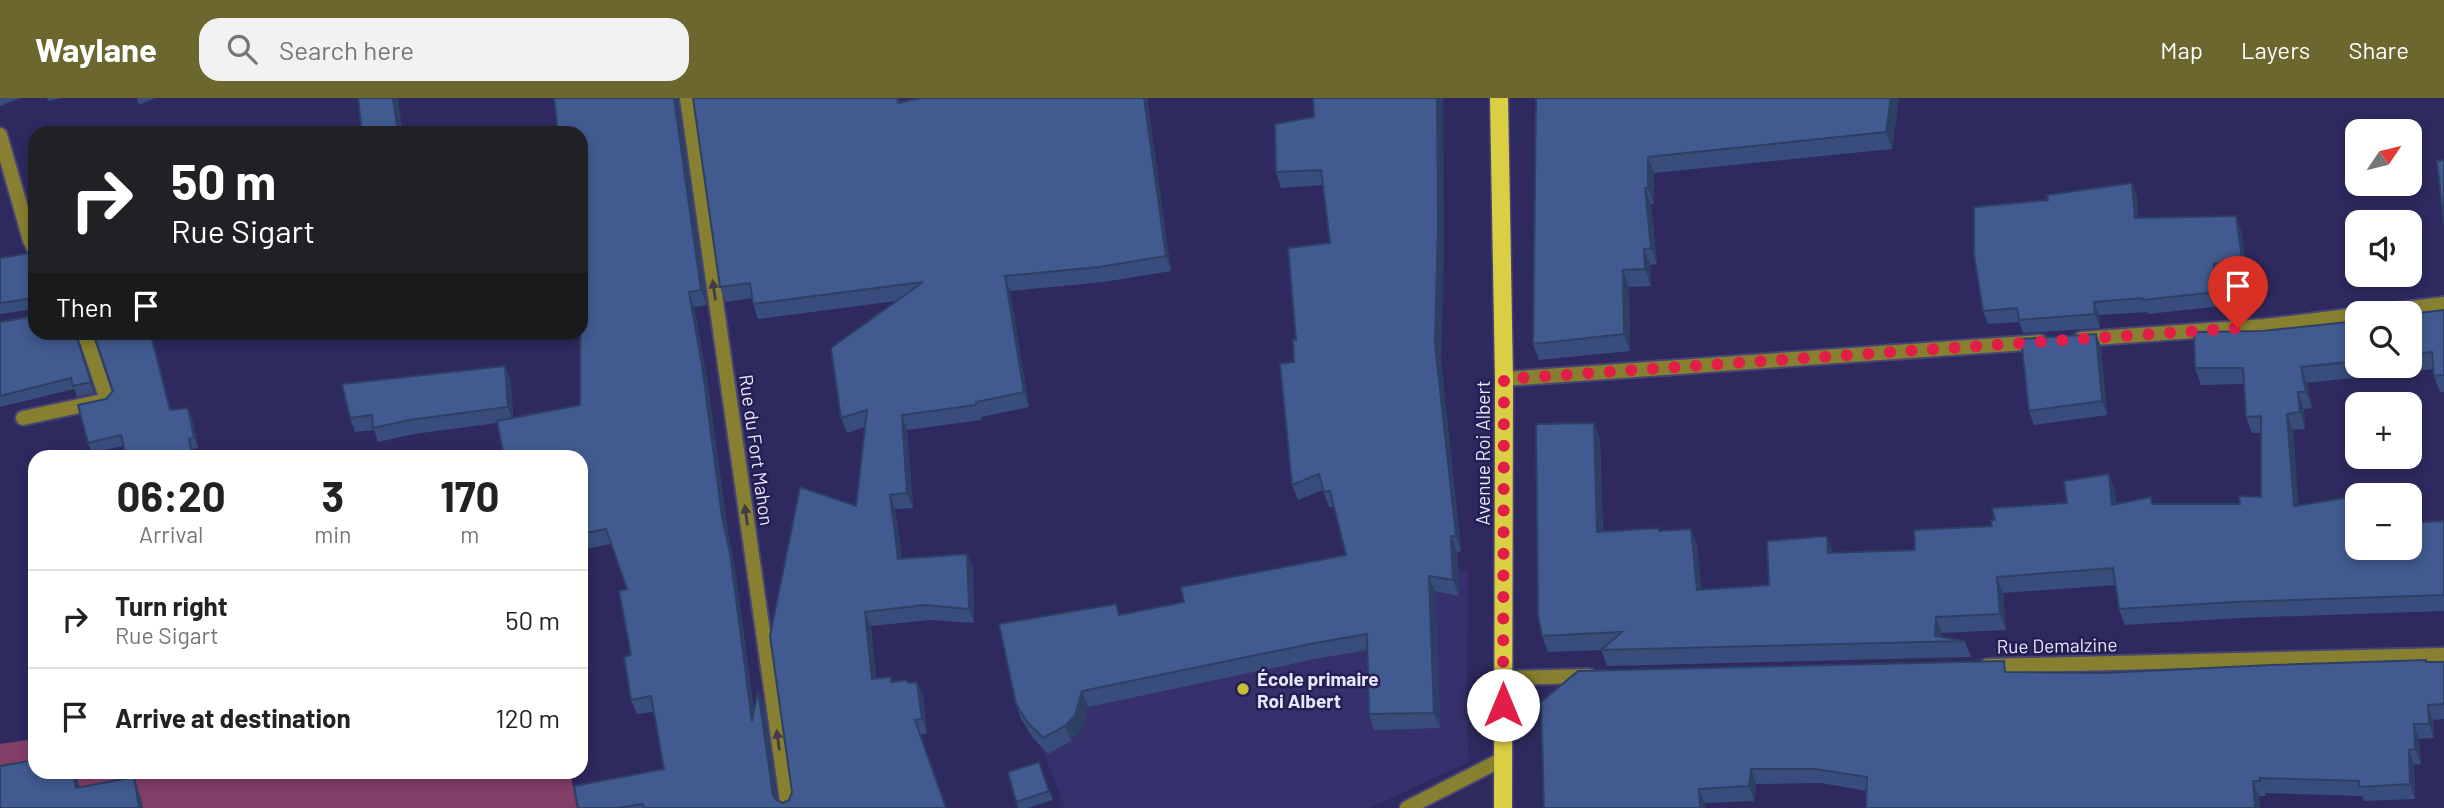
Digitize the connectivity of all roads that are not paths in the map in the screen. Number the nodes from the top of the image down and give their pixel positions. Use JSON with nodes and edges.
{"nodes":[{"id":1,"x":687,"y":98,"type":"edge"},
{"id":2,"x":1499,"y":98,"type":"edge"},
{"id":3,"x":0,"y":135,"type":"edge"},
{"id":4,"x":28,"y":233,"type":"edge"},
{"id":5,"x":2444,"y":304,"type":"edge"},
{"id":6,"x":2422,"y":307,"type":"edge"},
{"id":7,"x":2345,"y":316,"type":"edge"},
{"id":8,"x":87,"y":340,"type":"edge"},
{"id":9,"x":1504,"y":379,"type":"junction"},
{"id":10,"x":23,"y":418,"type":"dead end"},
{"id":11,"x":2444,"y":655,"type":"edge"},
{"id":12,"x":1973,"y":667,"type":"edge"},
{"id":13,"x":1600,"y":676,"type":"edge"},
{"id":14,"x":1503,"y":678,"type":"junction"},
{"id":15,"x":1503,"y":759,"type":"junction"},
{"id":16,"x":788,"y":808,"type":"edge"},
{"id":17,"x":1407,"y":808,"type":"edge"},
{"id":18,"x":1503,"y":808,"type":"edge"}],
"edges":[{"from":16,"to":1,"type":"street","name":"Rue du Fort Mahon","one_way":true},
{"from":2,"to":9,"type":"main road","name":"Avenue Roi Albert"},
{"from":3,"to":4,"type":"street"},
{"from":5,"to":6,"type":"street"},
{"from":7,"to":9,"type":"street"},
{"from":8,"to":10,"type":"street"},
{"from":9,"to":14,"type":"main road","name":"Avenue Roi Albert"},
{"from":11,"to":12,"type":"street","name":"Rue Demalzine"},
{"from":13,"to":14,"type":"street"},
{"from":14,"to":15,"type":"main road","name":"Avenue Roi Albert"},
{"from":15,"to":17,"type":"street"},
{"from":15,"to":18,"type":"main road","name":"Avenue Roi Albert"}]}
